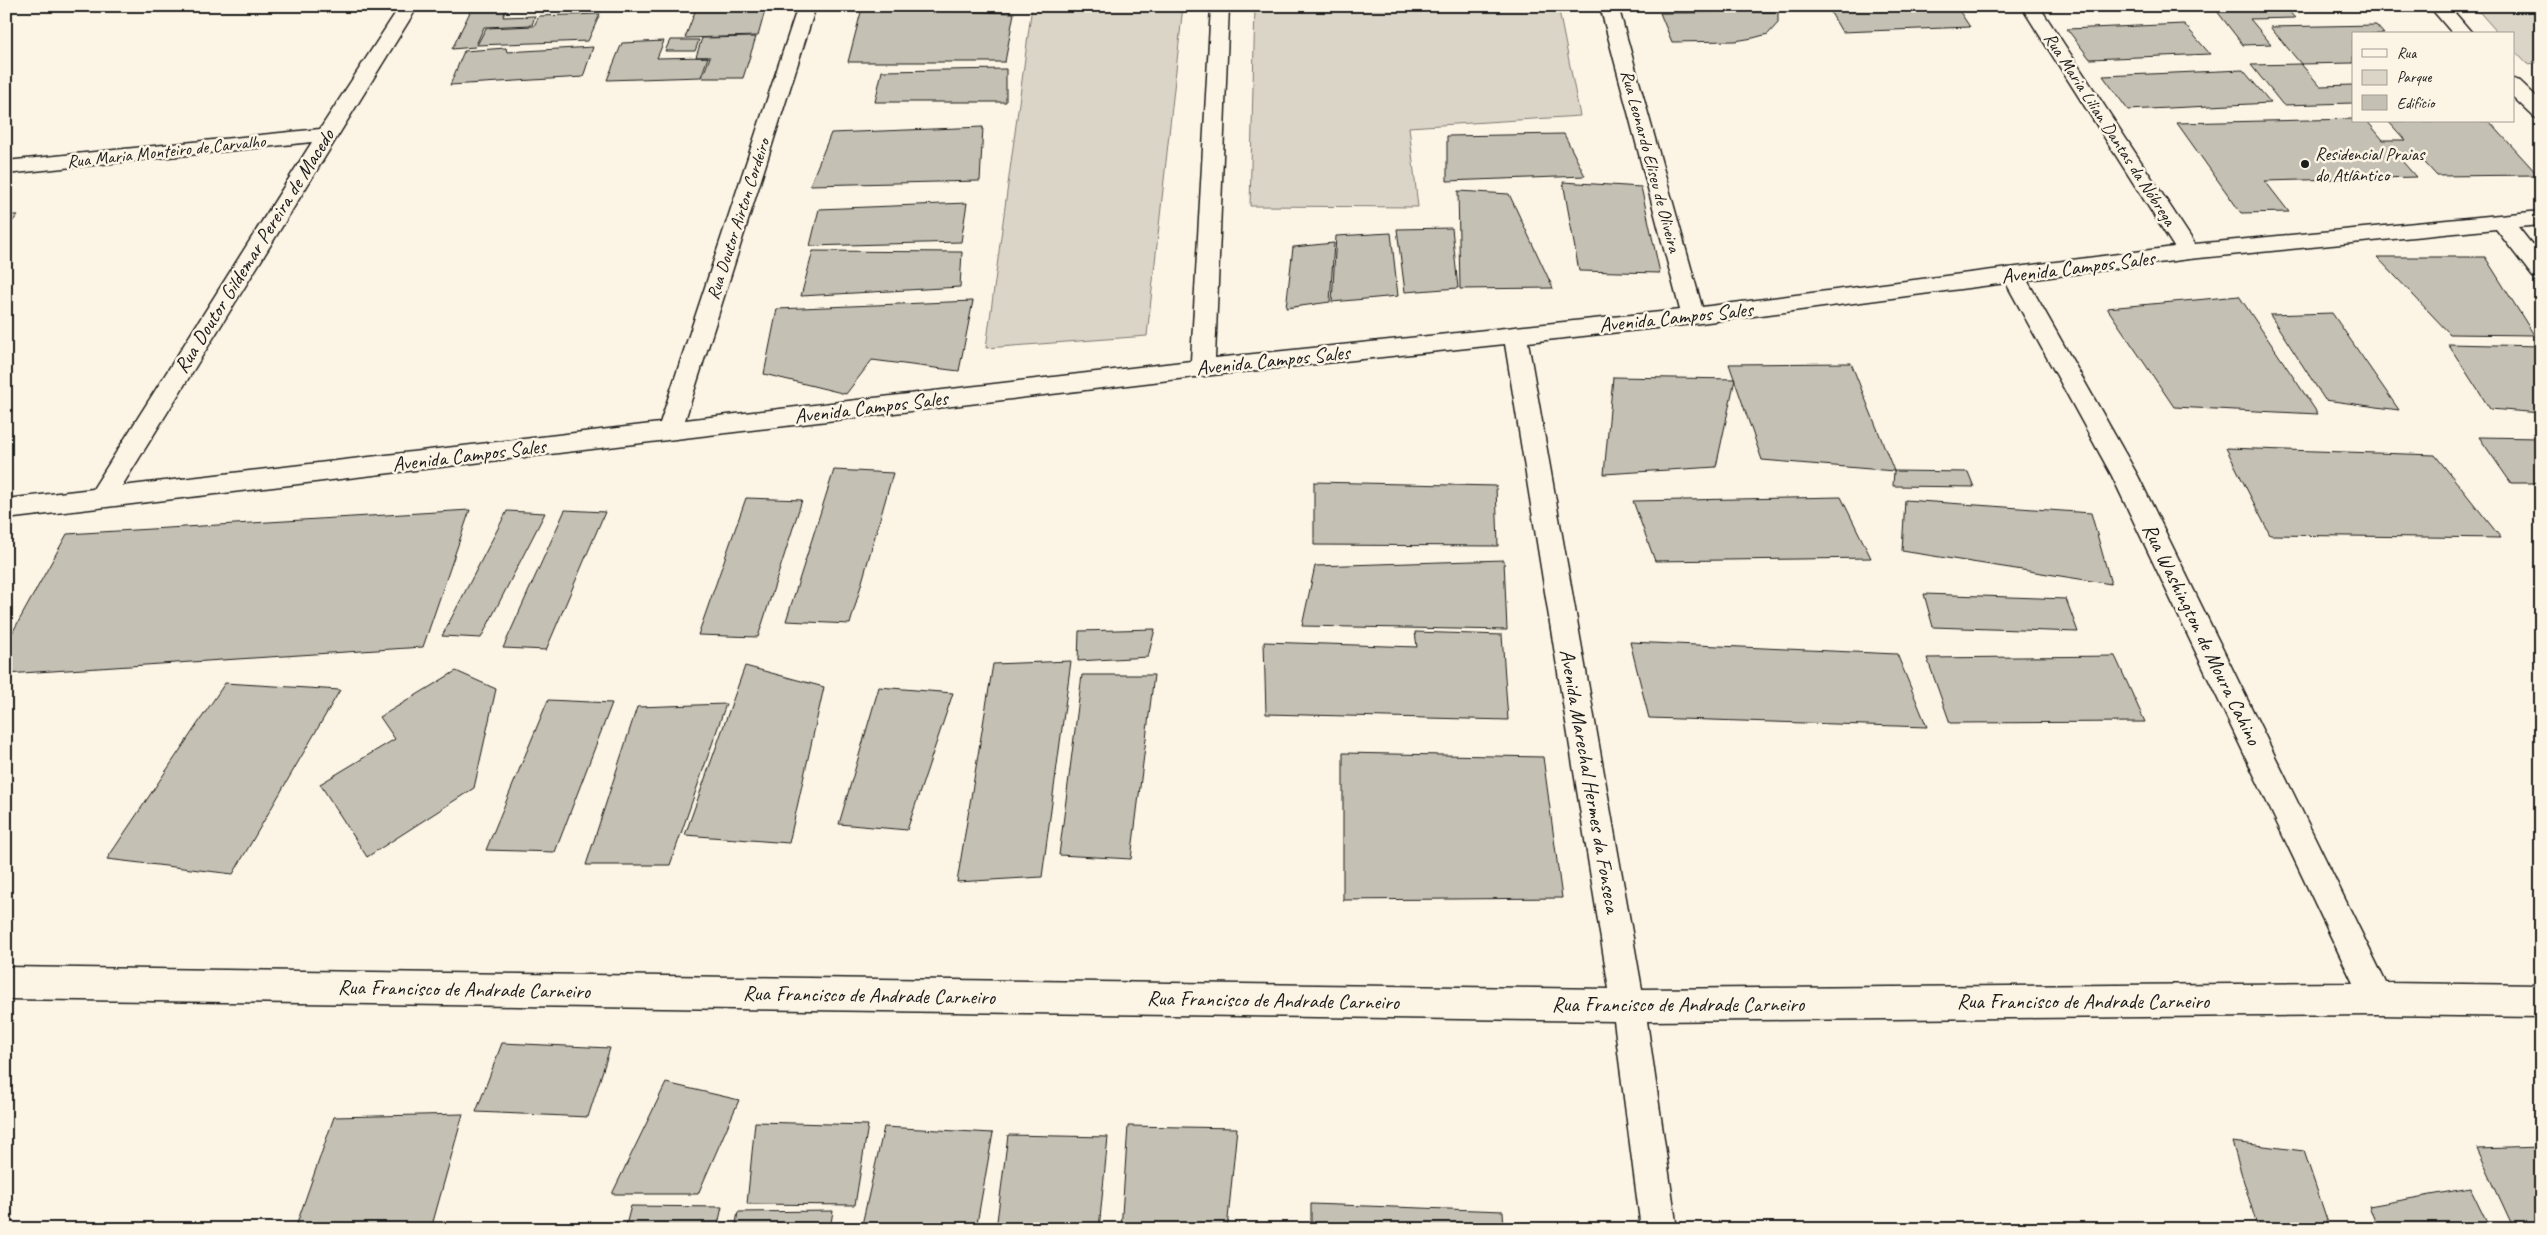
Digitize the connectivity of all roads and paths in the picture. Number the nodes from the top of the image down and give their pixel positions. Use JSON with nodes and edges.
{"nodes":[{"id":1,"x":409,"y":6,"type":"edge"},
{"id":2,"x":807,"y":6,"type":"edge"},
{"id":3,"x":1220,"y":6,"type":"edge"},
{"id":4,"x":1609,"y":6,"type":"edge"},
{"id":5,"x":2030,"y":6,"type":"edge"},
{"id":6,"x":2438,"y":6,"type":"edge"},
{"id":7,"x":2462,"y":32,"type":"edge"},
{"id":8,"x":2514,"y":86,"type":"edge"},
{"id":9,"x":2541,"y":113,"type":"edge"},
{"id":10,"x":326,"y":134,"type":"junction"},
{"id":11,"x":6,"y":168,"type":"edge"},
{"id":12,"x":2541,"y":218,"type":"edge"},
{"id":13,"x":2502,"y":222,"type":"junction"},
{"id":14,"x":2189,"y":252,"type":"junction"},
{"id":15,"x":2541,"y":272,"type":"edge"},
{"id":16,"x":2013,"y":276,"type":"junction"},
{"id":17,"x":1693,"y":316,"type":"junction"},
{"id":18,"x":1515,"y":334,"type":"junction"},
{"id":19,"x":1203,"y":368,"type":"junction"},
{"id":20,"x":669,"y":432,"type":"junction"},
{"id":21,"x":101,"y":498,"type":"junction"},
{"id":22,"x":6,"y":509,"type":"edge"},
{"id":23,"x":6,"y":983,"type":"edge"},
{"id":24,"x":2377,"y":999,"type":"junction"},
{"id":25,"x":2541,"y":1001,"type":"edge"},
{"id":26,"x":1628,"y":1005,"type":"junction"},
{"id":27,"x":1660,"y":1229,"type":"edge"}],
"edges":[{"from":1,"to":10,"type":"street","name":"Rua Doutor Gildemar Pereira de Macedo"},
{"from":2,"to":20,"type":"street","name":"Rua Doutor Airton Cordeiro"},
{"from":3,"to":19,"type":"street"},
{"from":4,"to":17,"type":"street","name":"Rua Leonardo Eliseu de Oliveira"},
{"from":5,"to":14,"type":"street","name":"Rua Maria Lilian Dantas da Nóbrega"},
{"from":6,"to":7,"type":"street"},
{"from":8,"to":9,"type":"street"},
{"from":10,"to":11,"type":"street","name":"Rua Maria Monteiro de Carvalho"},
{"from":10,"to":21,"type":"street","name":"Rua Doutor Gildemar Pereira de Macedo"},
{"from":12,"to":13,"type":"street","name":"Avenida Campos Sales"},
{"from":13,"to":14,"type":"street","name":"Avenida Campos Sales"},
{"from":13,"to":15,"type":"street"},
{"from":14,"to":16,"type":"street","name":"Avenida Campos Sales"},
{"from":16,"to":17,"type":"street","name":"Avenida Campos Sales"},
{"from":16,"to":24,"type":"street","name":"Rua Washington de Moura Cahino"},
{"from":17,"to":18,"type":"street","name":"Avenida Campos Sales"},
{"from":18,"to":19,"type":"street","name":"Avenida Campos Sales"},
{"from":18,"to":26,"type":"street","name":"Avenida Marechal Hermes da Fonseca"},
{"from":19,"to":20,"type":"street","name":"Avenida Campos Sales"},
{"from":20,"to":21,"type":"street","name":"Avenida Campos Sales"},
{"from":21,"to":22,"type":"street","name":"Avenida Campos Sales"},
{"from":23,"to":26,"type":"street","name":"Rua Francisco de Andrade Carneiro"},
{"from":24,"to":25,"type":"street","name":"Rua Francisco de Andrade Carneiro"},
{"from":24,"to":26,"type":"street","name":"Rua Francisco de Andrade Carneiro"},
{"from":26,"to":27,"type":"street","name":"Avenida Marechal Hermes da Fonseca"}]}
